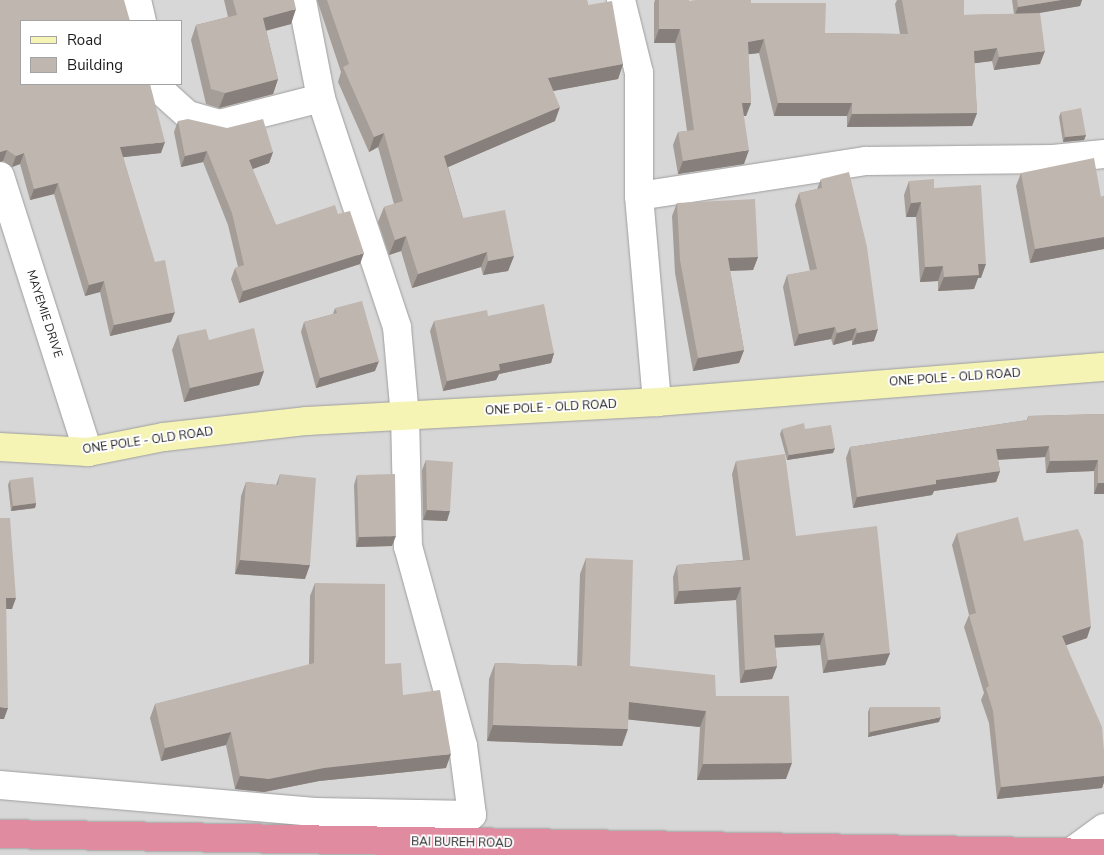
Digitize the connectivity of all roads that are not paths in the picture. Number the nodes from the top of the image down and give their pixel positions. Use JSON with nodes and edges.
{"nodes":[{"id":1,"x":137,"y":0,"type":"edge"},
{"id":2,"x":302,"y":0,"type":"edge"},
{"id":3,"x":622,"y":0,"type":"edge"},
{"id":4,"x":142,"y":20,"type":"edge"},
{"id":5,"x":158,"y":85,"type":"edge"},
{"id":6,"x":321,"y":98,"type":"junction"},
{"id":7,"x":1104,"y":154,"type":"edge"},
{"id":8,"x":0,"y":176,"type":"edge"},
{"id":9,"x":639,"y":196,"type":"junction"},
{"id":10,"x":1104,"y":367,"type":"edge"},
{"id":11,"x":657,"y":402,"type":"junction"},
{"id":12,"x":405,"y":417,"type":"junction"},
{"id":13,"x":0,"y":446,"type":"edge"},
{"id":14,"x":88,"y":452,"type":"junction"},
{"id":15,"x":0,"y":785,"type":"edge"},
{"id":16,"x":1104,"y":828,"type":"edge"},
{"id":17,"x":0,"y":834,"type":"edge"},
{"id":18,"x":1071,"y":852,"type":"junction"},
{"id":19,"x":1104,"y":853,"type":"edge"}],
"edges":[{"from":1,"to":4,"type":"street"},
{"from":2,"to":6,"type":"street"},
{"from":3,"to":9,"type":"street"},
{"from":5,"to":6,"type":"street"},
{"from":6,"to":12,"type":"street"},
{"from":7,"to":9,"type":"street"},
{"from":8,"to":14,"type":"street","name":"MAYEMIE DRIVE"},
{"from":9,"to":11,"type":"street"},
{"from":10,"to":11,"type":"street","name":"ONE POLE - OLD ROAD"},
{"from":11,"to":12,"type":"street","name":"ONE POLE - OLD ROAD"},
{"from":12,"to":14,"type":"street","name":"ONE POLE - OLD ROAD"},
{"from":12,"to":15,"type":"street"},
{"from":13,"to":14,"type":"street","name":"ONE POLE - OLD ROAD"},
{"from":16,"to":18,"type":"street"},
{"from":17,"to":18,"type":"highway","name":"BAI BUREH ROAD"},
{"from":18,"to":19,"type":"highway","name":"BAI BUREH ROAD"}]}
